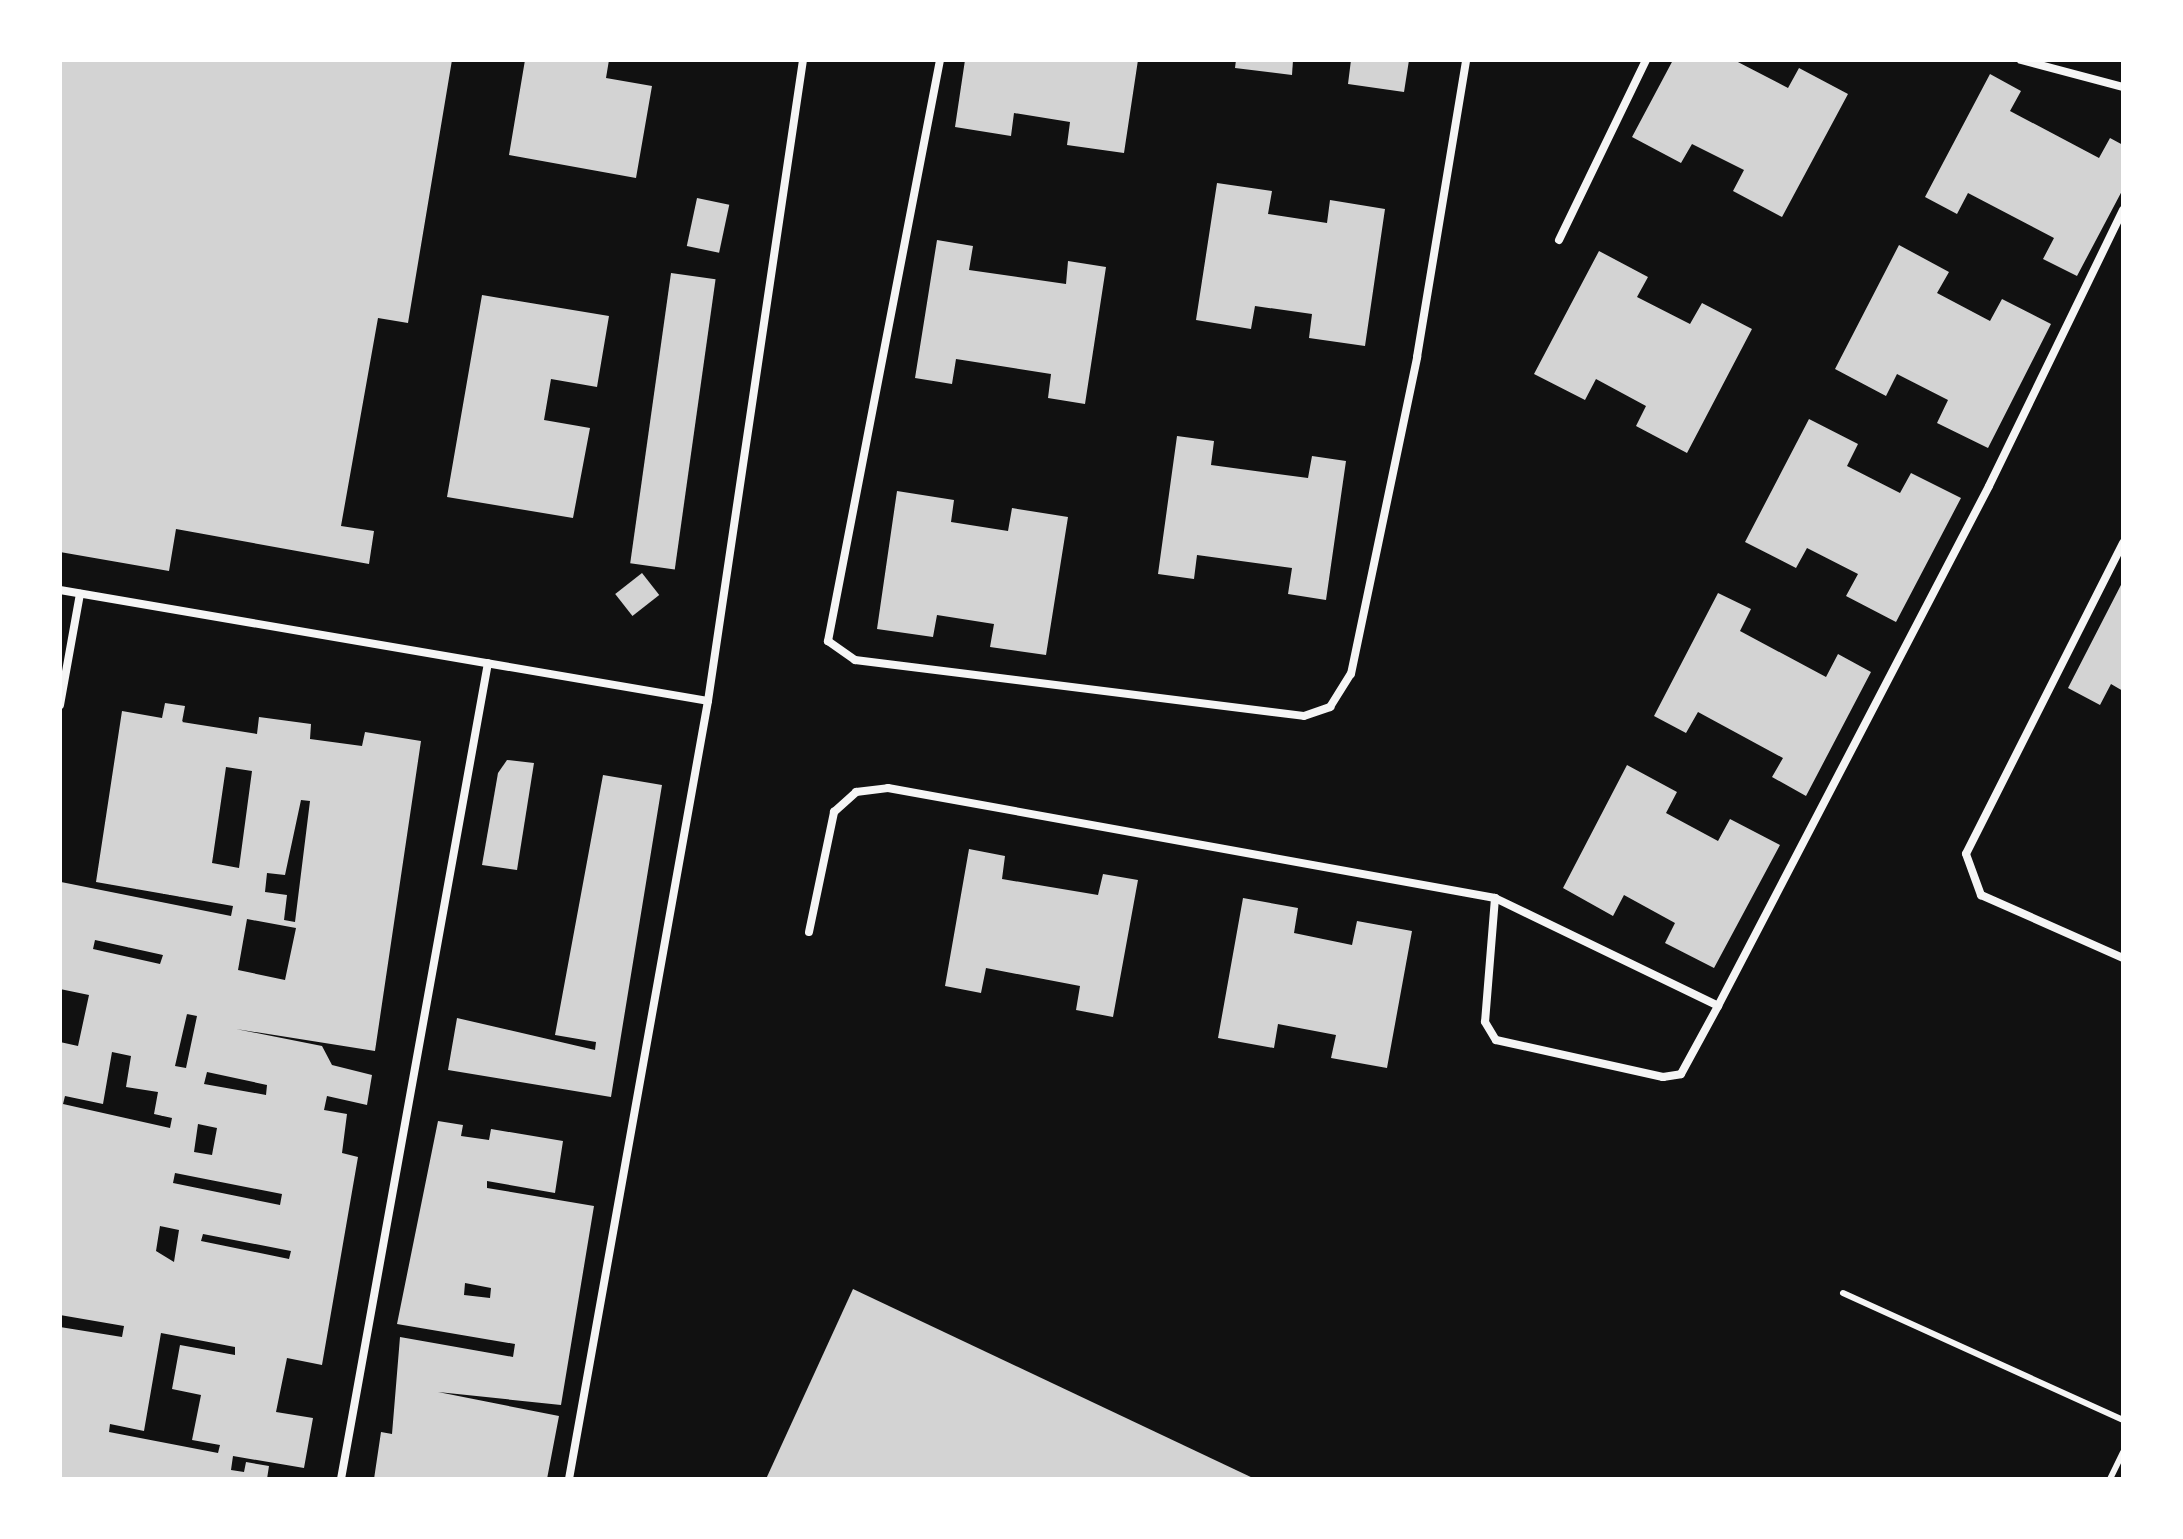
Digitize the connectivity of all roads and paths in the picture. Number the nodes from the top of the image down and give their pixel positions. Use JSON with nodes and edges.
{"nodes":[{"id":1,"x":803,"y":60,"type":"edge"},
{"id":2,"x":940,"y":60,"type":"edge"},
{"id":3,"x":1466,"y":60,"type":"edge"},
{"id":4,"x":1646,"y":60,"type":"edge"},
{"id":5,"x":2021,"y":60,"type":"edge"},
{"id":6,"x":2123,"y":87,"type":"edge"},
{"id":7,"x":2123,"y":210,"type":"edge"},
{"id":8,"x":1559,"y":240,"type":"dead end"},
{"id":9,"x":2123,"y":543,"type":"edge"},
{"id":10,"x":60,"y":590,"type":"edge"},
{"id":11,"x":80,"y":594,"type":"junction"},
{"id":12,"x":488,"y":663,"type":"junction"},
{"id":13,"x":708,"y":701,"type":"junction"},
{"id":14,"x":60,"y":705,"type":"edge"},
{"id":15,"x":1495,"y":898,"type":"junction"},
{"id":16,"x":809,"y":932,"type":"dead end"},
{"id":17,"x":2123,"y":958,"type":"edge"},
{"id":18,"x":1718,"y":1006,"type":"junction"},
{"id":19,"x":1843,"y":1293,"type":"dead end"},
{"id":20,"x":2123,"y":1420,"type":"edge"},
{"id":21,"x":2123,"y":1452,"type":"edge"},
{"id":22,"x":341,"y":1479,"type":"edge"},
{"id":23,"x":569,"y":1479,"type":"edge"},
{"id":24,"x":2110,"y":1479,"type":"edge"}],
"edges":[{"from":1,"to":13,"type":"street"},
{"from":2,"to":3,"type":"street"},
{"from":4,"to":8,"type":"street"},
{"from":5,"to":6,"type":"street"},
{"from":7,"to":18,"type":"street"},
{"from":9,"to":17,"type":"street"},
{"from":10,"to":11,"type":"street"},
{"from":11,"to":12,"type":"street"},
{"from":11,"to":14,"type":"street"},
{"from":12,"to":13,"type":"street"},
{"from":12,"to":22,"type":"street"},
{"from":13,"to":23,"type":"street"},
{"from":15,"to":16,"type":"street"},
{"from":15,"to":18,"type":"street"},
{"from":15,"to":18,"type":"street"},
{"from":19,"to":20,"type":"lane"},
{"from":21,"to":24,"type":"lane"}]}
